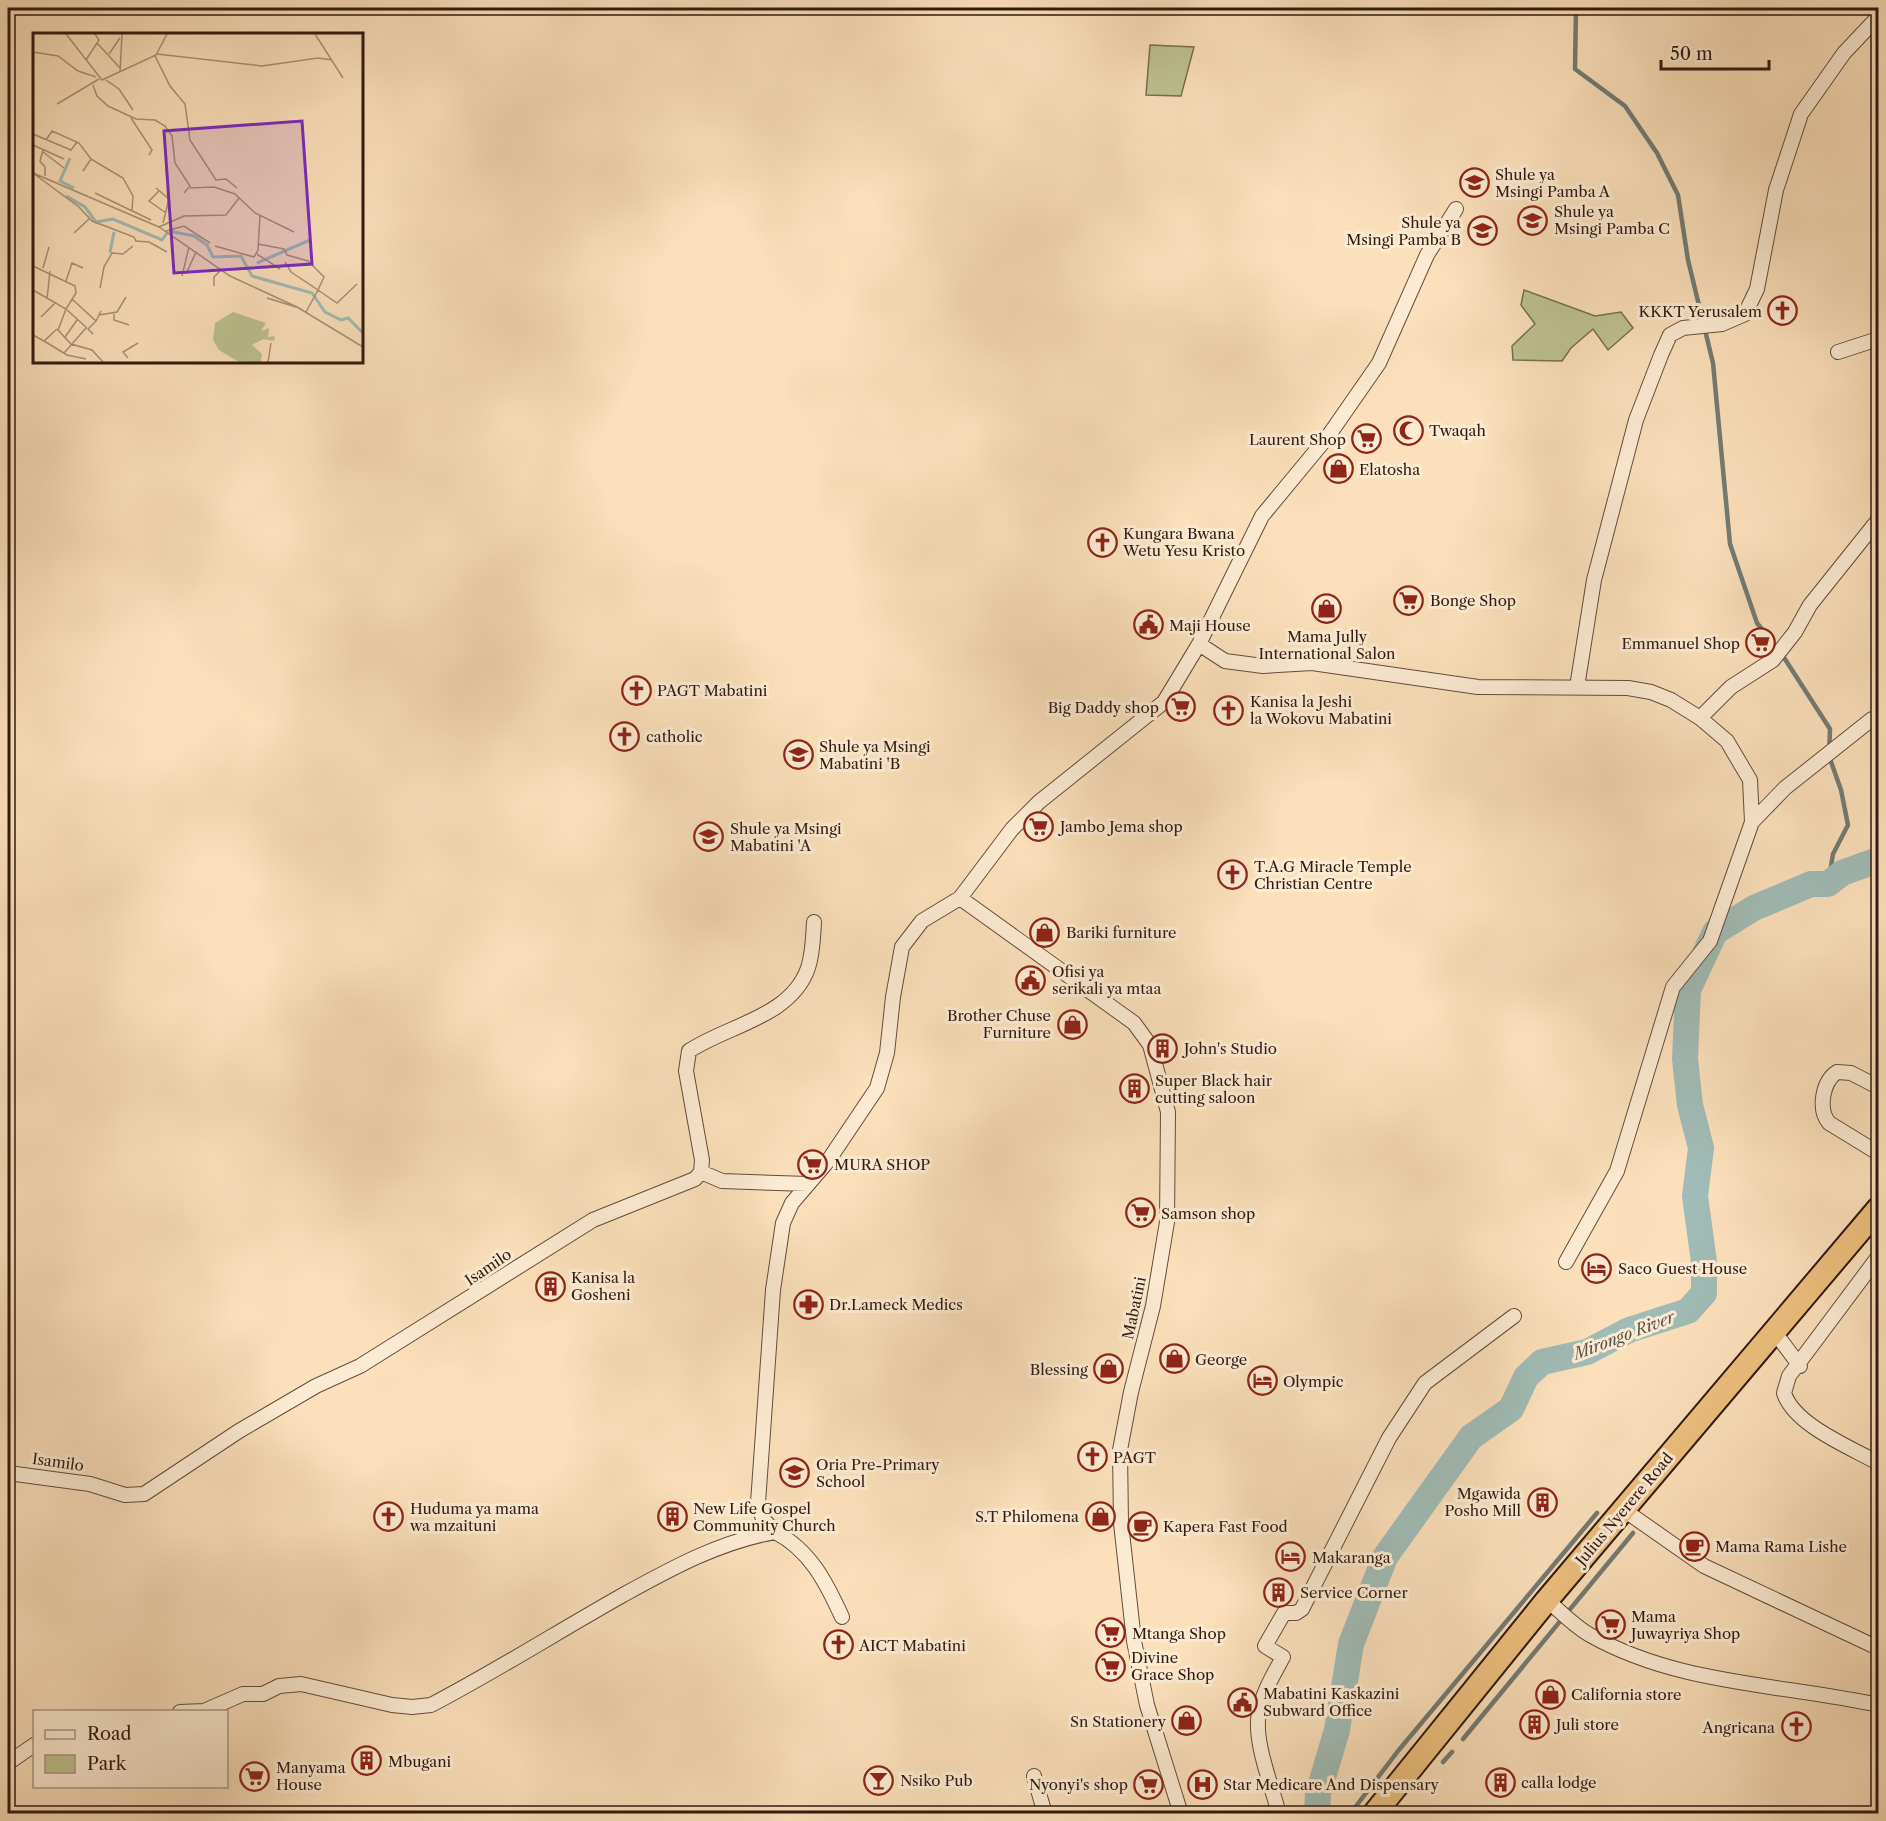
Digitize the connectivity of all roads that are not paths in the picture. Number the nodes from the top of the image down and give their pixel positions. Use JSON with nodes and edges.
{"nodes":[{"id":1,"x":1878,"y":17,"type":"edge"},
{"id":2,"x":1456,"y":209,"type":"dead end"},
{"id":3,"x":1878,"y":339,"type":"edge"},
{"id":4,"x":1838,"y":352,"type":"dead end"},
{"id":5,"x":1878,"y":520,"type":"edge"},
{"id":6,"x":1199,"y":644,"type":"junction"},
{"id":7,"x":1577,"y":687,"type":"junction"},
{"id":8,"x":1700,"y":718,"type":"junction"},
{"id":9,"x":1872,"y":719,"type":"dead end"},
{"id":10,"x":1752,"y":822,"type":"junction"},
{"id":11,"x":960,"y":898,"type":"junction"},
{"id":12,"x":814,"y":922,"type":"dead end"},
{"id":13,"x":1878,"y":1087,"type":"edge"},
{"id":14,"x":1878,"y":1153,"type":"edge"},
{"id":15,"x":701,"y":1172,"type":"junction"},
{"id":16,"x":808,"y":1184,"type":"junction"},
{"id":17,"x":1878,"y":1209,"type":"edge"},
{"id":18,"x":1878,"y":1257,"type":"edge"},
{"id":19,"x":1566,"y":1262,"type":"dead end"},
{"id":20,"x":1514,"y":1316,"type":"dead end"},
{"id":21,"x":1773,"y":1330,"type":"junction"},
{"id":22,"x":1800,"y":1366,"type":"junction"},
{"id":23,"x":1878,"y":1463,"type":"edge"},
{"id":24,"x":8,"y":1473,"type":"edge"},
{"id":25,"x":1624,"y":1510,"type":"junction"},
{"id":26,"x":775,"y":1532,"type":"junction"},
{"id":27,"x":1559,"y":1611,"type":"junction"},
{"id":28,"x":842,"y":1617,"type":"dead end"},
{"id":29,"x":1878,"y":1648,"type":"edge"},
{"id":30,"x":1878,"y":1706,"type":"edge"},
{"id":31,"x":206,"y":1710,"type":"edge"},
{"id":32,"x":33,"y":1746,"type":"edge"},
{"id":33,"x":8,"y":1763,"type":"edge"},
{"id":34,"x":1034,"y":1776,"type":"dead end"},
{"id":35,"x":1045,"y":1814,"type":"edge"},
{"id":36,"x":1181,"y":1814,"type":"edge"},
{"id":37,"x":1279,"y":1814,"type":"edge"},
{"id":38,"x":1374,"y":1814,"type":"edge"}],
"edges":[{"from":1,"to":7,"type":"street"},
{"from":2,"to":6,"type":"street"},
{"from":3,"to":4,"type":"street"},
{"from":5,"to":8,"type":"street"},
{"from":6,"to":7,"type":"street"},
{"from":6,"to":11,"type":"street"},
{"from":7,"to":8,"type":"street"},
{"from":8,"to":10,"type":"street"},
{"from":9,"to":10,"type":"street"},
{"from":10,"to":19,"type":"street"},
{"from":11,"to":16,"type":"street"},
{"from":11,"to":36,"type":"street","name":"Mabatini"},
{"from":12,"to":15,"type":"street"},
{"from":13,"to":14,"type":"street"},
{"from":15,"to":16,"type":"street"},
{"from":15,"to":24,"type":"street","name":"Isamilo"},
{"from":16,"to":26,"type":"street"},
{"from":17,"to":21,"type":"highway","name":"Julius Nyerere Road"},
{"from":18,"to":22,"type":"street"},
{"from":20,"to":37,"type":"street"},
{"from":21,"to":22,"type":"street"},
{"from":21,"to":25,"type":"highway","name":"Julius Nyerere Road"},
{"from":22,"to":23,"type":"street"},
{"from":25,"to":27,"type":"highway","name":"Julius Nyerere Road"},
{"from":25,"to":29,"type":"street"},
{"from":26,"to":28,"type":"street"},
{"from":26,"to":31,"type":"street"},
{"from":27,"to":30,"type":"street"},
{"from":27,"to":38,"type":"highway","name":"Julius Nyerere Road"},
{"from":32,"to":33,"type":"street"},
{"from":34,"to":35,"type":"street"}]}
